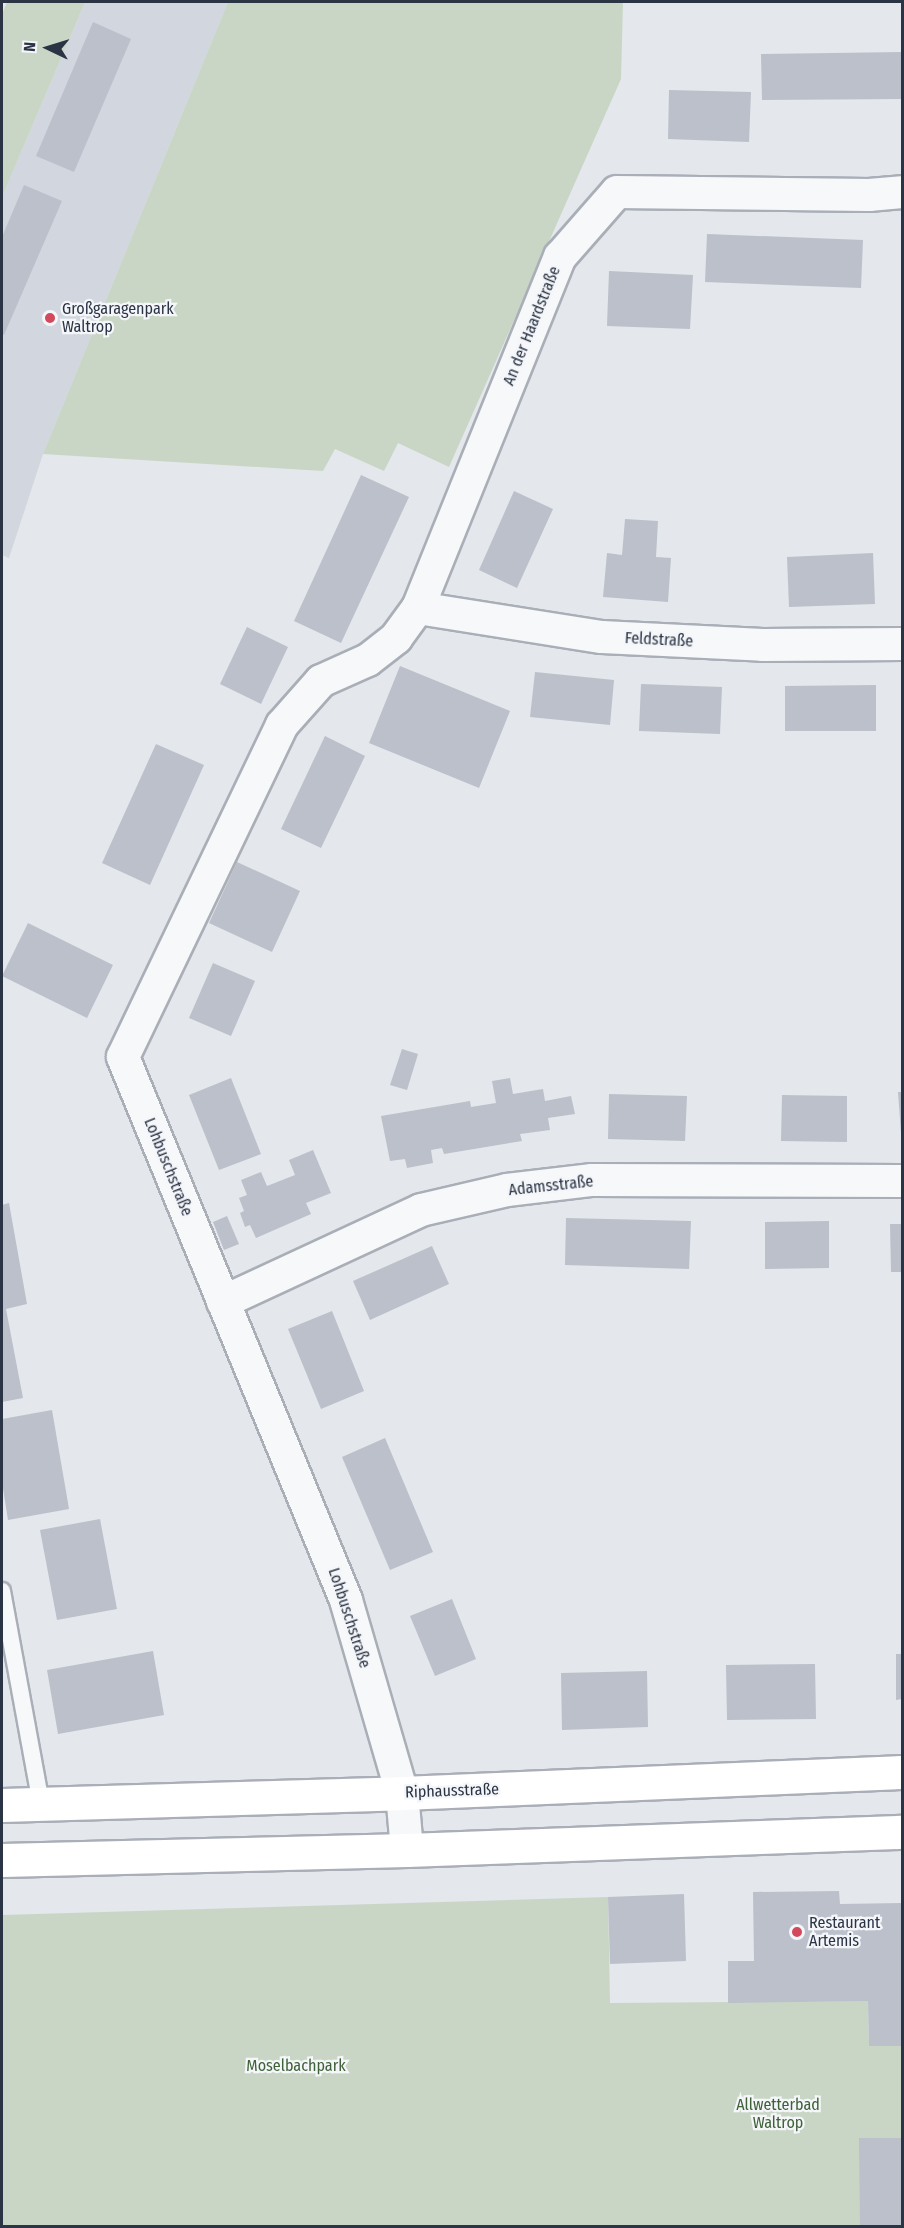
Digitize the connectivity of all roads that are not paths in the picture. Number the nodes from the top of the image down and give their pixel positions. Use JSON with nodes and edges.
{"nodes":[{"id":1,"x":903,"y":192,"type":"edge"},
{"id":2,"x":417,"y":608,"type":"junction"},
{"id":3,"x":903,"y":644,"type":"edge"},
{"id":4,"x":903,"y":1181,"type":"edge"},
{"id":5,"x":223,"y":1302,"type":"junction"},
{"id":6,"x":2,"y":1591,"type":"edge"},
{"id":7,"x":3,"y":1609,"type":"edge"},
{"id":8,"x":903,"y":1772,"type":"edge"},
{"id":9,"x":402,"y":1793,"type":"junction"},
{"id":10,"x":41,"y":1804,"type":"junction"},
{"id":11,"x":2,"y":1805,"type":"edge"},
{"id":12,"x":903,"y":1832,"type":"edge"},
{"id":13,"x":406,"y":1850,"type":"junction"},
{"id":14,"x":2,"y":1860,"type":"edge"}],
"edges":[{"from":1,"to":2,"type":"street","name":"An der Haardstraße"},
{"from":2,"to":3,"type":"street","name":"Feldstraße"},
{"from":2,"to":5,"type":"street","name":"Lohbuschstraße"},
{"from":4,"to":5,"type":"street","name":"Adamsstraße"},
{"from":5,"to":9,"type":"street","name":"Lohbuschstraße"},
{"from":6,"to":7,"type":"lane"},
{"from":7,"to":10,"type":"lane"},
{"from":8,"to":9,"type":"street","name":"Riphausstraße"},
{"from":9,"to":10,"type":"street","name":"Riphausstraße"},
{"from":9,"to":13,"type":"street","name":"Lohbuschstraße"},
{"from":10,"to":11,"type":"street","name":"Riphausstraße"},
{"from":12,"to":13,"type":"street"},
{"from":13,"to":14,"type":"street"}]}
